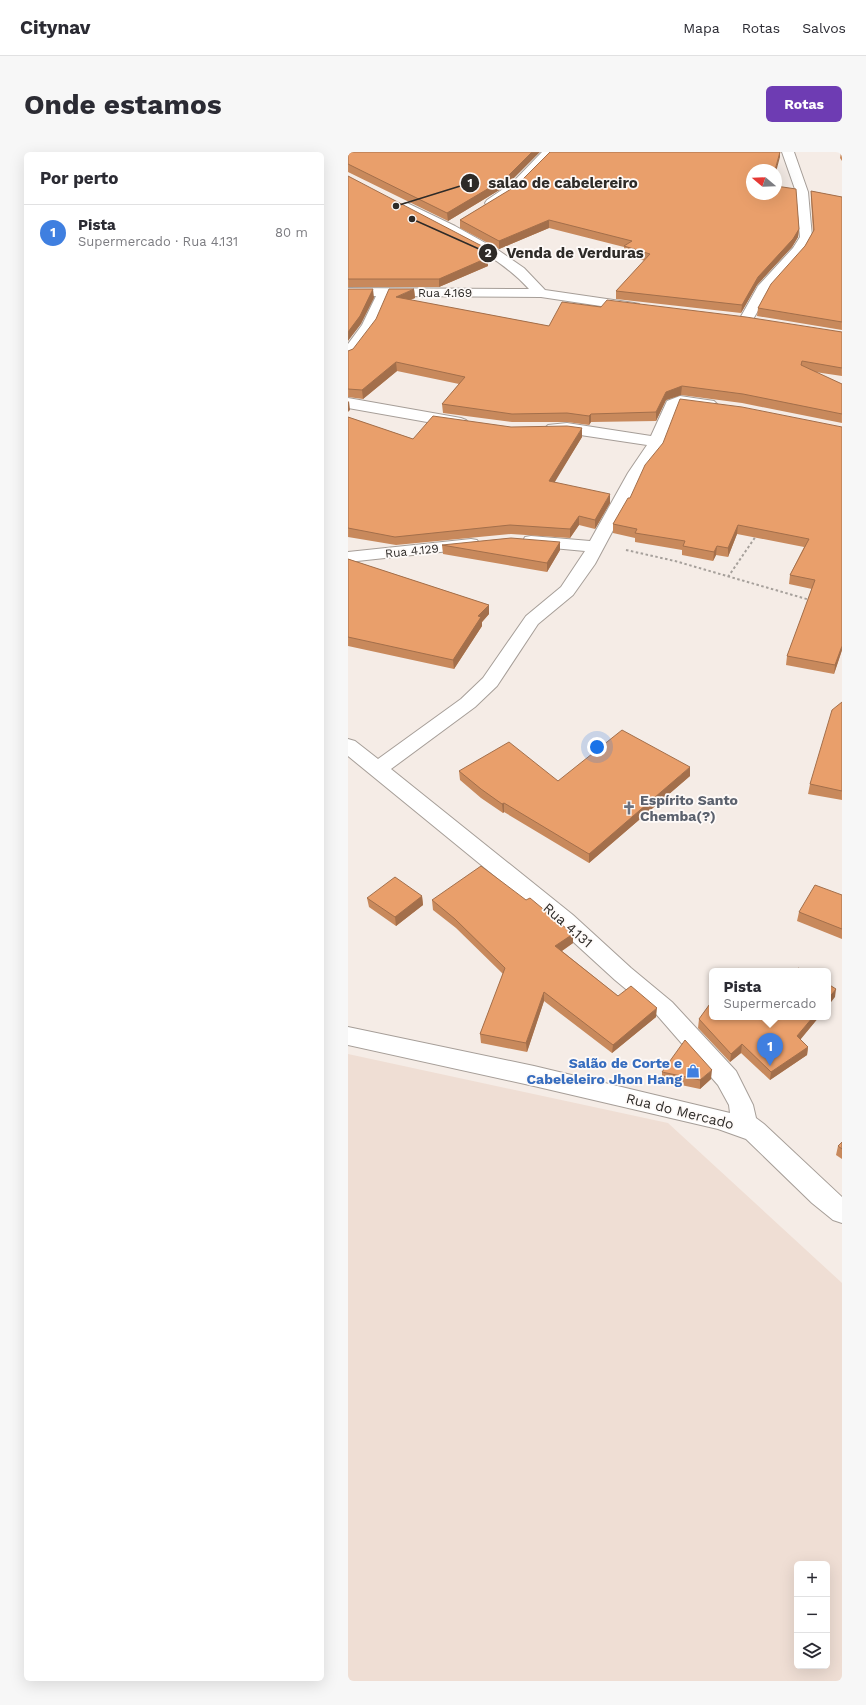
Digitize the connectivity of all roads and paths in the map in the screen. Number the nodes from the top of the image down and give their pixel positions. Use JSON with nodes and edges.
{"nodes":[{"id":1,"x":549,"y":152,"type":"edge"},
{"id":2,"x":788,"y":152,"type":"edge"},
{"id":3,"x":394,"y":201,"type":"edge"},
{"id":4,"x":483,"y":208,"type":"edge"},
{"id":5,"x":460,"y":221,"type":"edge"},
{"id":6,"x":448,"y":228,"type":"junction"},
{"id":7,"x":348,"y":292,"type":"edge"},
{"id":8,"x":384,"y":293,"type":"junction"},
{"id":9,"x":541,"y":293,"type":"junction"},
{"id":10,"x":644,"y":308,"type":"edge"},
{"id":11,"x":730,"y":318,"type":"edge"},
{"id":12,"x":746,"y":320,"type":"junction"},
{"id":13,"x":760,"y":322,"type":"edge"},
{"id":14,"x":348,"y":354,"type":"edge"},
{"id":15,"x":348,"y":403,"type":"edge"},
{"id":16,"x":722,"y":406,"type":"edge"},
{"id":17,"x":478,"y":425,"type":"edge"},
{"id":18,"x":538,"y":428,"type":"edge"},
{"id":19,"x":656,"y":442,"type":"junction"},
{"id":20,"x":756,"y":535,"type":"edge"},
{"id":21,"x":518,"y":540,"type":"edge"},
{"id":22,"x":489,"y":542,"type":"edge"},
{"id":23,"x":596,"y":548,"type":"junction"},
{"id":24,"x":348,"y":557,"type":"edge"},
{"id":25,"x":728,"y":576,"type":"junction"},
{"id":26,"x":815,"y":601,"type":"edge"},
{"id":27,"x":348,"y":746,"type":"edge"},
{"id":28,"x":378,"y":769,"type":"junction"},
{"id":29,"x":348,"y":1036,"type":"edge"},
{"id":30,"x":755,"y":1131,"type":"junction"},
{"id":31,"x":842,"y":1212,"type":"edge"}],
"edges":[{"from":1,"to":4,"type":"street"},
{"from":2,"to":12,"type":"street"},
{"from":3,"to":6,"type":"street"},
{"from":5,"to":6,"type":"street"},
{"from":6,"to":9,"type":"street"},
{"from":7,"to":8,"type":"street","name":"Rua 4.169"},
{"from":8,"to":9,"type":"street","name":"Rua 4.169"},
{"from":8,"to":14,"type":"street"},
{"from":9,"to":10,"type":"street","name":"Rua 4.169"},
{"from":11,"to":12,"type":"street"},
{"from":12,"to":13,"type":"street"},
{"from":15,"to":17,"type":"street"},
{"from":16,"to":19,"type":"street"},
{"from":18,"to":19,"type":"street"},
{"from":19,"to":23,"type":"street"},
{"from":20,"to":25,"type":"path"},
{"from":21,"to":23,"type":"street"},
{"from":22,"to":24,"type":"street","name":"Rua 4.129"},
{"from":23,"to":25,"type":"path"},
{"from":23,"to":28,"type":"street"},
{"from":25,"to":26,"type":"path"},
{"from":27,"to":28,"type":"street","name":"Rua 4.131"},
{"from":28,"to":30,"type":"street","name":"Rua 4.131"},
{"from":29,"to":30,"type":"street","name":"Rua do Mercado"},
{"from":30,"to":31,"type":"street","name":"Rua do Mercado"}]}
